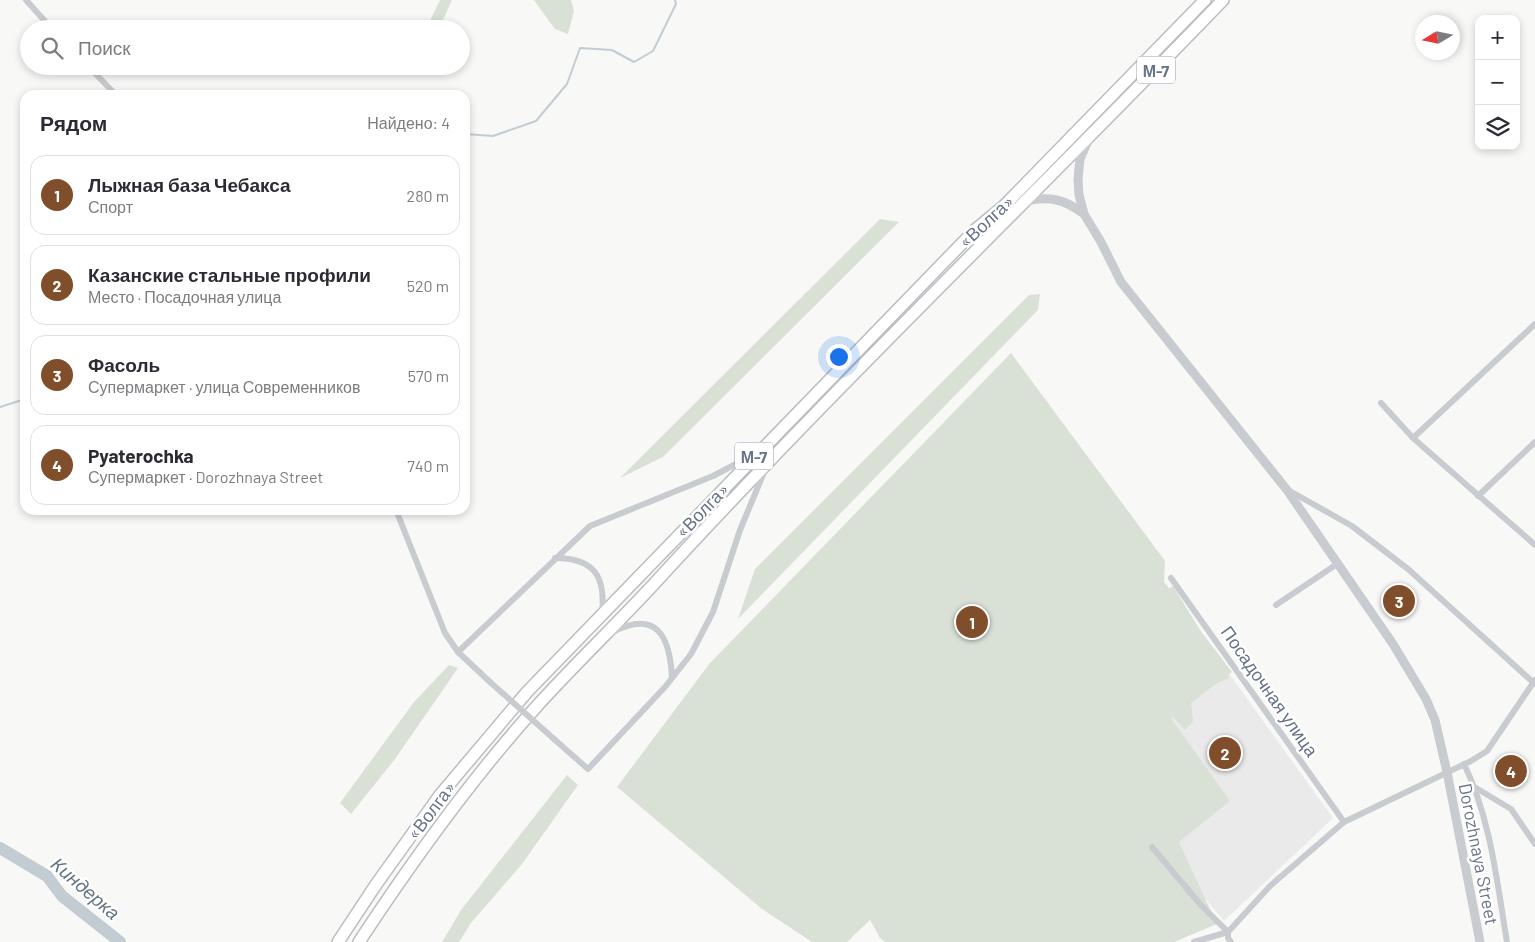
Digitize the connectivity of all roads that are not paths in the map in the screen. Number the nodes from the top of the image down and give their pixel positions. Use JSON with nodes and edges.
{"nodes":[{"id":1,"x":26,"y":0,"type":"edge"},
{"id":2,"x":1205,"y":0,"type":"edge"},
{"id":3,"x":1224,"y":0,"type":"edge"},
{"id":4,"x":44,"y":20,"type":"edge"},
{"id":5,"x":97,"y":75,"type":"edge"},
{"id":6,"x":111,"y":90,"type":"edge"},
{"id":7,"x":1088,"y":140,"type":"junction"},
{"id":8,"x":1026,"y":201,"type":"junction"},
{"id":9,"x":1084,"y":214,"type":"junction"},
{"id":10,"x":1535,"y":324,"type":"edge"},
{"id":11,"x":1381,"y":403,"type":"dead end"},
{"id":12,"x":1413,"y":438,"type":"junction"},
{"id":13,"x":1535,"y":442,"type":"edge"},
{"id":14,"x":758,"y":452,"type":"junction"},
{"id":15,"x":768,"y":462,"type":"junction"},
{"id":16,"x":1287,"y":490,"type":"junction"},
{"id":17,"x":1478,"y":496,"type":"junction"},
{"id":18,"x":398,"y":515,"type":"edge"},
{"id":19,"x":1535,"y":545,"type":"edge"},
{"id":20,"x":555,"y":558,"type":"junction"},
{"id":21,"x":1338,"y":564,"type":"junction"},
{"id":22,"x":1170,"y":578,"type":"dead end"},
{"id":23,"x":1276,"y":605,"type":"dead end"},
{"id":24,"x":602,"y":615,"type":"junction"},
{"id":25,"x":605,"y":636,"type":"junction"},
{"id":26,"x":458,"y":652,"type":"junction"},
{"id":27,"x":672,"y":678,"type":"junction"},
{"id":28,"x":1535,"y":682,"type":"edge"},
{"id":29,"x":1464,"y":764,"type":"junction"},
{"id":30,"x":1447,"y":772,"type":"junction"},
{"id":31,"x":1476,"y":788,"type":"junction"},
{"id":32,"x":1344,"y":822,"type":"junction"},
{"id":33,"x":1535,"y":844,"type":"edge"},
{"id":34,"x":1152,"y":847,"type":"dead end"},
{"id":35,"x":1228,"y":932,"type":"junction"},
{"id":36,"x":338,"y":942,"type":"edge"},
{"id":37,"x":359,"y":942,"type":"edge"},
{"id":38,"x":1194,"y":942,"type":"edge"},
{"id":39,"x":1231,"y":942,"type":"edge"},
{"id":40,"x":1480,"y":942,"type":"edge"},
{"id":41,"x":1507,"y":942,"type":"edge"}],
"edges":[{"from":1,"to":4,"type":"street"},
{"from":2,"to":14,"type":"highway","name":"«Волга»","number":"М-7"},
{"from":3,"to":7,"type":"highway","name":"«Волга»","number":"М-7"},
{"from":5,"to":6,"type":"street"},
{"from":7,"to":8,"type":"highway","name":"«Волга»","number":"М-7"},
{"from":7,"to":9,"type":"street"},
{"from":8,"to":9,"type":"street"},
{"from":8,"to":15,"type":"highway","name":"«Волга»","number":"М-7"},
{"from":9,"to":16,"type":"street","name":"Dorozhnaya Street"},
{"from":10,"to":12,"type":"street"},
{"from":11,"to":12,"type":"street"},
{"from":12,"to":17,"type":"street"},
{"from":13,"to":17,"type":"street"},
{"from":14,"to":20,"type":"street"},
{"from":14,"to":24,"type":"highway","name":"«Волга»","number":"М-7"},
{"from":15,"to":25,"type":"highway","name":"«Волга»","number":"М-7"},
{"from":15,"to":27,"type":"street"},
{"from":16,"to":21,"type":"street","name":"Dorozhnaya Street"},
{"from":16,"to":28,"type":"street"},
{"from":17,"to":19,"type":"street"},
{"from":18,"to":26,"type":"street"},
{"from":20,"to":24,"type":"street"},
{"from":20,"to":26,"type":"street"},
{"from":21,"to":23,"type":"street"},
{"from":21,"to":30,"type":"street","name":"Dorozhnaya Street"},
{"from":22,"to":32,"type":"street","name":"Посадочная улица"},
{"from":24,"to":36,"type":"highway","name":"«Волга»","number":"М-7"},
{"from":25,"to":27,"type":"street"},
{"from":25,"to":37,"type":"highway","name":"«Волга»","number":"М-7"},
{"from":26,"to":27,"type":"street","bridge":true},
{"from":28,"to":29,"type":"street"},
{"from":29,"to":30,"type":"street"},
{"from":29,"to":31,"type":"street"},
{"from":30,"to":32,"type":"street"},
{"from":30,"to":40,"type":"street","name":"Dorozhnaya Street"},
{"from":31,"to":33,"type":"street"},
{"from":31,"to":41,"type":"street"},
{"from":32,"to":35,"type":"street"},
{"from":34,"to":35,"type":"street"},
{"from":35,"to":38,"type":"street"},
{"from":35,"to":39,"type":"street"}]}
